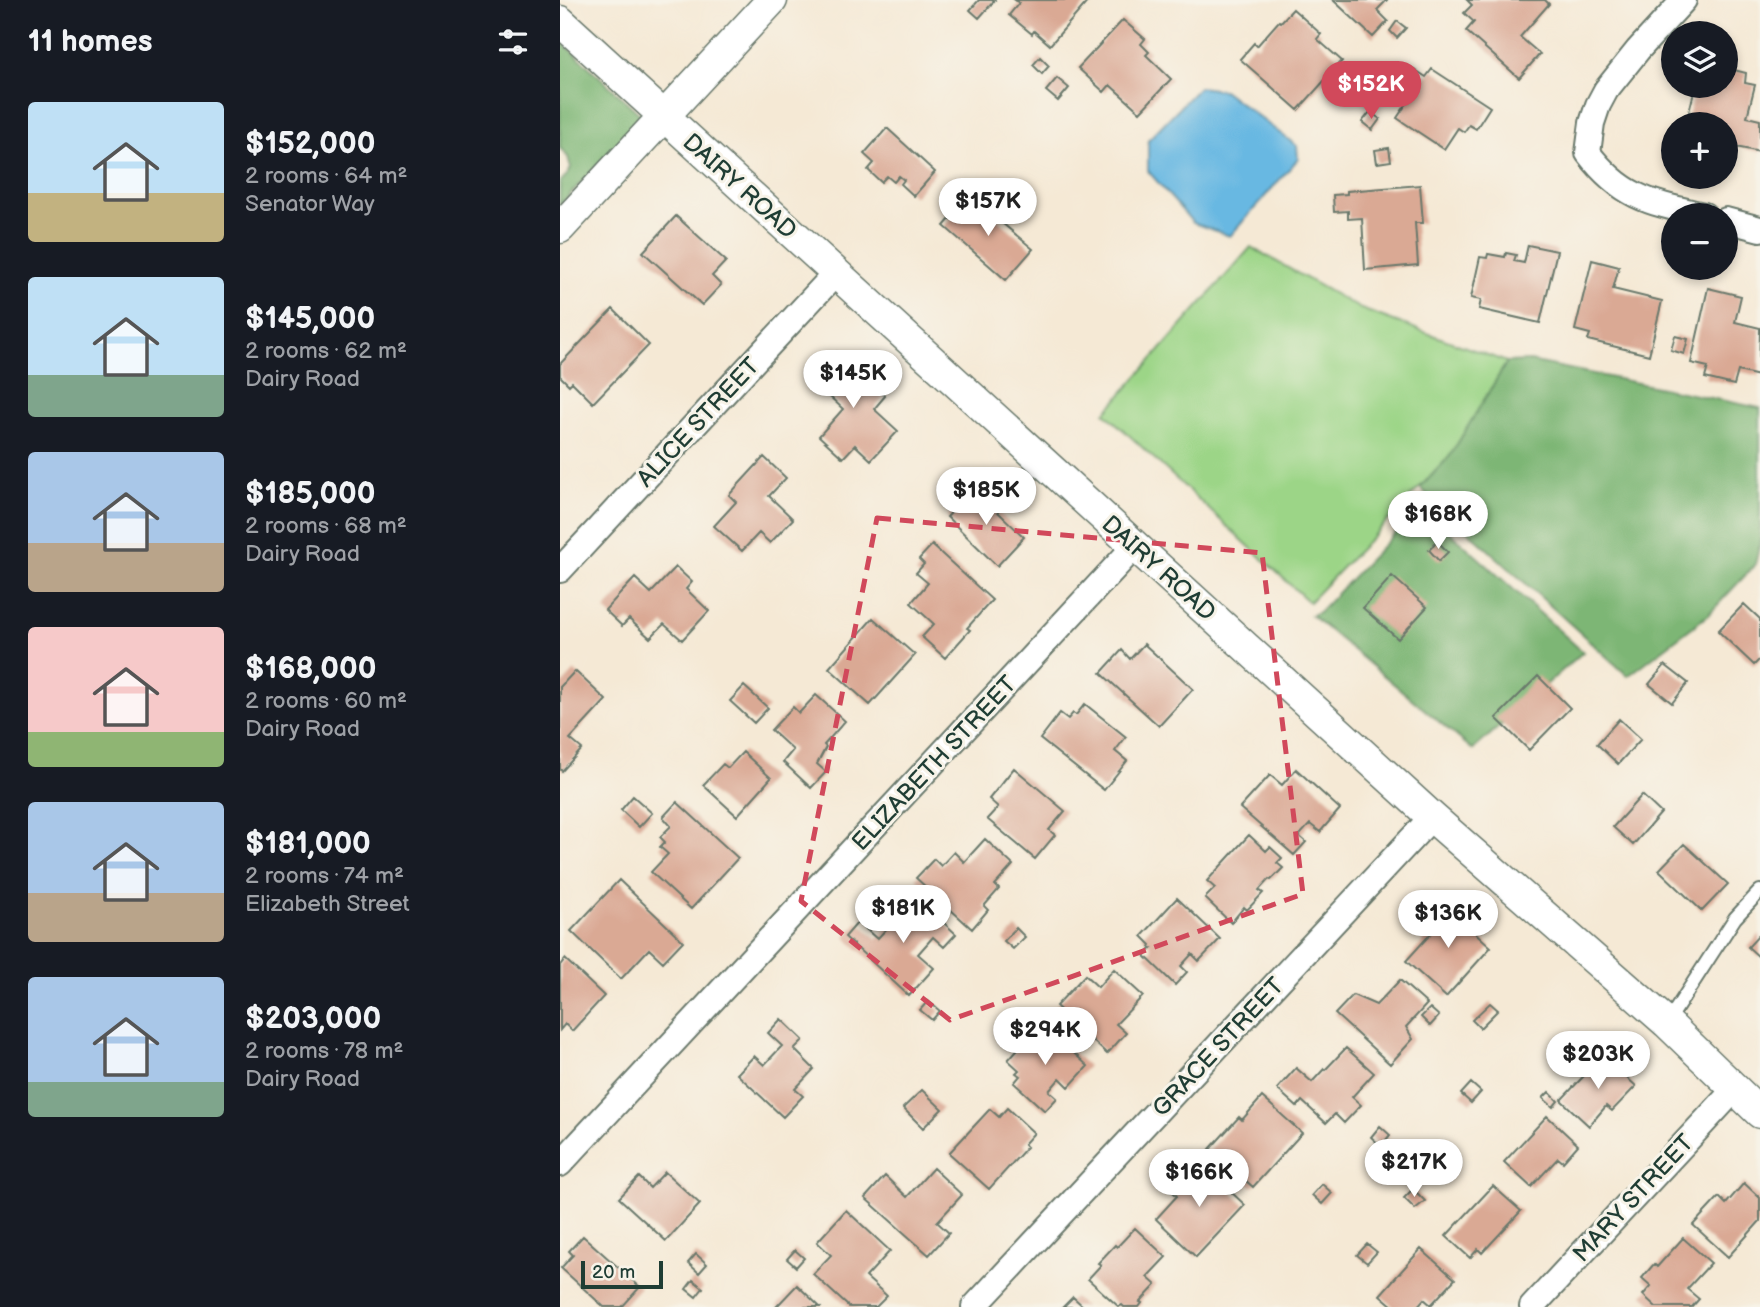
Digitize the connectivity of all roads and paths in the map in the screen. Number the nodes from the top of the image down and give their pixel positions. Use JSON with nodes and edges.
{"nodes":[{"id":1,"x":772,"y":0,"type":"edge"},
{"id":2,"x":1684,"y":0,"type":"edge"},
{"id":3,"x":560,"y":21,"type":"edge"},
{"id":4,"x":665,"y":117,"type":"junction"},
{"id":5,"x":1661,"y":204,"type":"edge"},
{"id":6,"x":1738,"y":223,"type":"edge"},
{"id":7,"x":560,"y":228,"type":"edge"},
{"id":8,"x":1760,"y":229,"type":"edge"},
{"id":9,"x":836,"y":273,"type":"junction"},
{"id":10,"x":1135,"y":546,"type":"junction"},
{"id":11,"x":560,"y":570,"type":"edge"},
{"id":12,"x":1432,"y":817,"type":"junction"},
{"id":13,"x":1760,"y":891,"type":"edge"},
{"id":14,"x":1667,"y":1023,"type":"junction"},
{"id":15,"x":1735,"y":1089,"type":"junction"},
{"id":16,"x":1760,"y":1113,"type":"edge"},
{"id":17,"x":560,"y":1164,"type":"edge"},
{"id":18,"x":974,"y":1307,"type":"edge"},
{"id":19,"x":1532,"y":1307,"type":"edge"}],
"edges":[{"from":1,"to":4,"type":"street"},
{"from":2,"to":5,"type":"street"},
{"from":3,"to":4,"type":"street","name":"DAIRY ROAD"},
{"from":4,"to":7,"type":"street"},
{"from":4,"to":9,"type":"street","name":"DAIRY ROAD"},
{"from":6,"to":8,"type":"street"},
{"from":9,"to":10,"type":"street","name":"DAIRY ROAD"},
{"from":9,"to":11,"type":"street","name":"ALICE STREET"},
{"from":10,"to":12,"type":"street","name":"DAIRY ROAD"},
{"from":10,"to":17,"type":"street","name":"ELIZABETH STREET"},
{"from":12,"to":14,"type":"street","name":"DAIRY ROAD"},
{"from":12,"to":18,"type":"street","name":"GRACE STREET"},
{"from":13,"to":14,"type":"lane"},
{"from":14,"to":15,"type":"street","name":"DAIRY ROAD"},
{"from":15,"to":16,"type":"street","name":"DAIRY ROAD"},
{"from":15,"to":19,"type":"street","name":"MARY STREET"}]}
